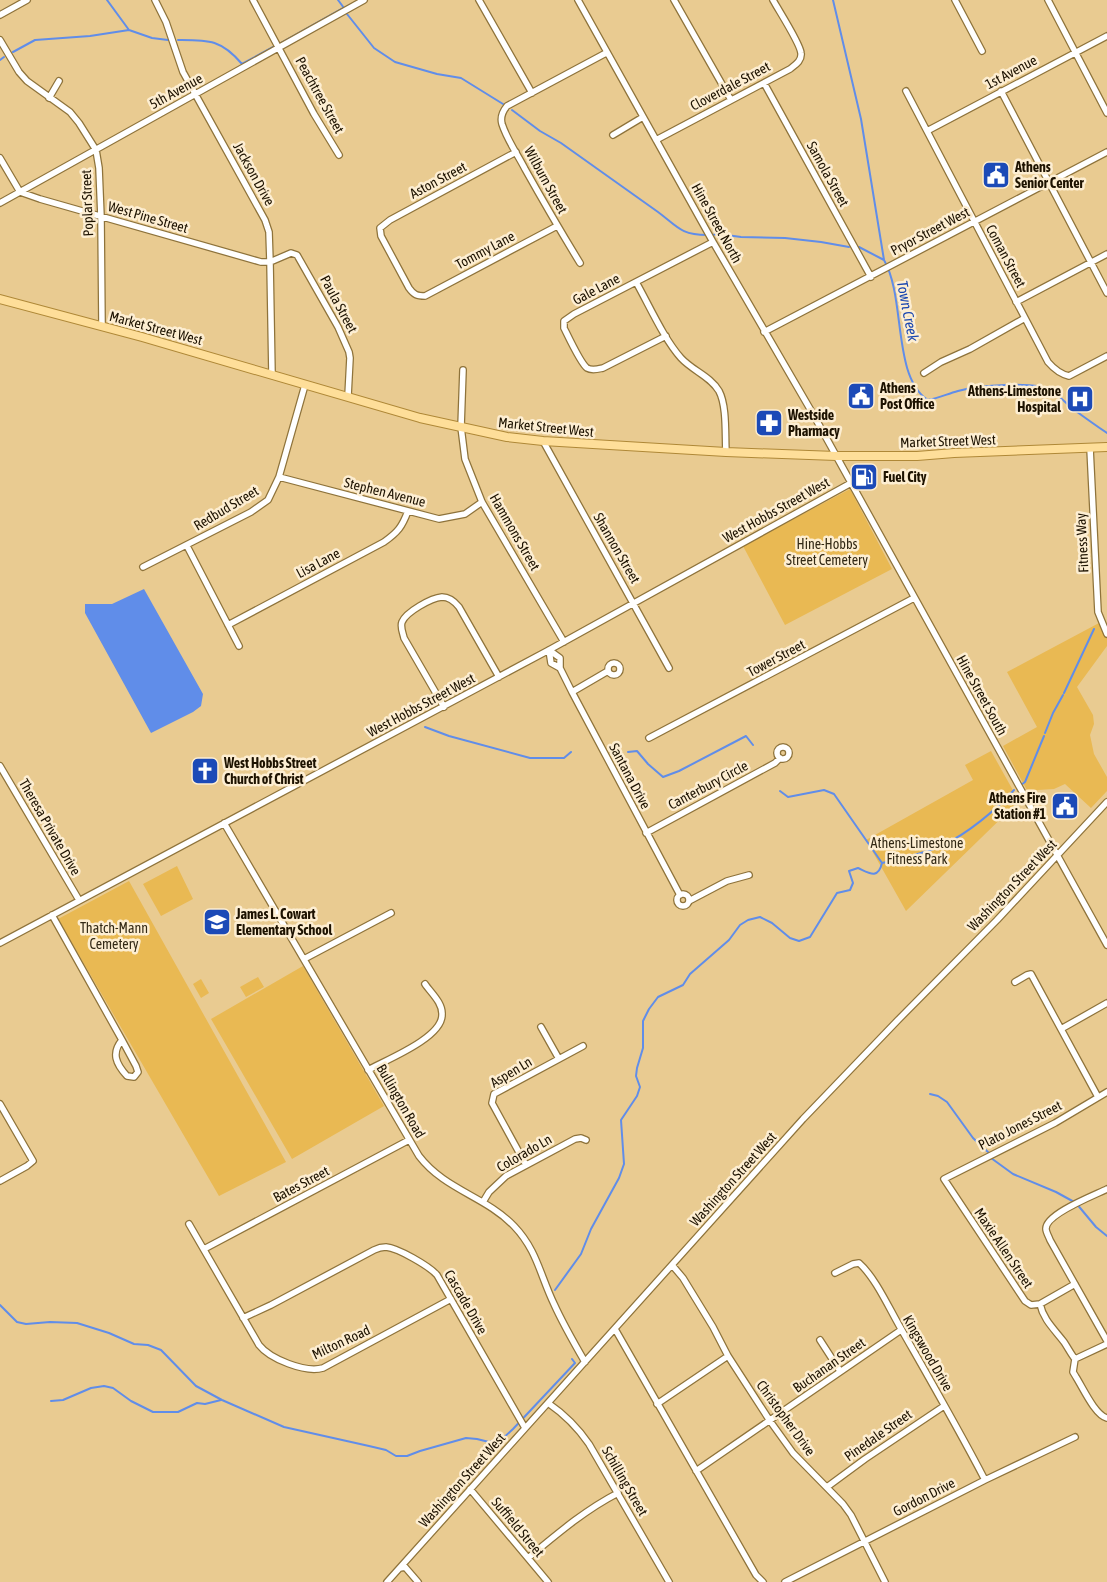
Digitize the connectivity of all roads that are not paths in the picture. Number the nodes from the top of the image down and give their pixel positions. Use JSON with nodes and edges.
{"nodes":[{"id":1,"x":27,"y":0,"type":"edge"},
{"id":2,"x":156,"y":0,"type":"edge"},
{"id":3,"x":253,"y":0,"type":"edge"},
{"id":4,"x":364,"y":0,"type":"edge"},
{"id":5,"x":479,"y":0,"type":"edge"},
{"id":6,"x":578,"y":0,"type":"edge"},
{"id":7,"x":674,"y":0,"type":"edge"},
{"id":8,"x":773,"y":0,"type":"edge"},
{"id":9,"x":955,"y":0,"type":"edge"},
{"id":10,"x":1048,"y":0,"type":"edge"},
{"id":11,"x":0,"y":15,"type":"edge"},
{"id":12,"x":1107,"y":36,"type":"edge"},
{"id":13,"x":0,"y":40,"type":"edge"},
{"id":14,"x":279,"y":48,"type":"junction"},
{"id":15,"x":982,"y":51,"type":"dead end"},
{"id":16,"x":606,"y":53,"type":"junction"},
{"id":17,"x":1076,"y":53,"type":"junction"},
{"id":18,"x":59,"y":81,"type":"dead end"},
{"id":19,"x":764,"y":83,"type":"junction"},
{"id":20,"x":906,"y":91,"type":"dead end"},
{"id":21,"x":1002,"y":92,"type":"junction"},
{"id":22,"x":532,"y":93,"type":"junction"},
{"id":23,"x":195,"y":95,"type":"junction"},
{"id":24,"x":50,"y":98,"type":"junction"},
{"id":25,"x":731,"y":100,"type":"junction"},
{"id":26,"x":1107,"y":113,"type":"edge"},
{"id":27,"x":643,"y":118,"type":"junction"},
{"id":28,"x":926,"y":131,"type":"junction"},
{"id":29,"x":613,"y":135,"type":"dead end"},
{"id":30,"x":656,"y":140,"type":"junction"},
{"id":31,"x":96,"y":150,"type":"junction"},
{"id":32,"x":516,"y":152,"type":"junction"},
{"id":33,"x":1107,"y":152,"type":"edge"},
{"id":34,"x":339,"y":154,"type":"dead end"},
{"id":35,"x":0,"y":158,"type":"edge"},
{"id":36,"x":1049,"y":182,"type":"junction"},
{"id":37,"x":20,"y":192,"type":"junction"},
{"id":38,"x":0,"y":203,"type":"edge"},
{"id":39,"x":101,"y":218,"type":"junction"},
{"id":40,"x":974,"y":222,"type":"junction"},
{"id":41,"x":557,"y":226,"type":"junction"},
{"id":42,"x":712,"y":242,"type":"junction"},
{"id":43,"x":1107,"y":254,"type":"edge"},
{"id":44,"x":270,"y":262,"type":"junction"},
{"id":45,"x":580,"y":263,"type":"dead end"},
{"id":46,"x":1091,"y":263,"type":"junction"},
{"id":47,"x":871,"y":277,"type":"junction"},
{"id":48,"x":636,"y":282,"type":"junction"},
{"id":49,"x":1107,"y":293,"type":"edge"},
{"id":50,"x":425,"y":296,"type":"joint"},
{"id":51,"x":0,"y":299,"type":"edge"},
{"id":52,"x":1016,"y":302,"type":"junction"},
{"id":53,"x":1025,"y":318,"type":"junction"},
{"id":54,"x":102,"y":326,"type":"junction"},
{"id":55,"x":764,"y":332,"type":"junction"},
{"id":56,"x":666,"y":336,"type":"junction"},
{"id":57,"x":1107,"y":356,"type":"edge"},
{"id":58,"x":463,"y":370,"type":"dead end"},
{"id":59,"x":272,"y":374,"type":"junction"},
{"id":60,"x":924,"y":374,"type":"dead end"},
{"id":61,"x":306,"y":384,"type":"junction"},
{"id":62,"x":348,"y":396,"type":"junction"},
{"id":63,"x":461,"y":427,"type":"junction"},
{"id":64,"x":543,"y":441,"type":"junction"},
{"id":65,"x":1090,"y":448,"type":"junction"},
{"id":66,"x":1106,"y":448,"type":"edge"},
{"id":67,"x":726,"y":452,"type":"junction"},
{"id":68,"x":836,"y":456,"type":"junction"},
{"id":69,"x":279,"y":477,"type":"junction"},
{"id":70,"x":850,"y":483,"type":"junction"},
{"id":71,"x":482,"y":502,"type":"junction"},
{"id":72,"x":408,"y":511,"type":"junction"},
{"id":73,"x":187,"y":546,"type":"junction"},
{"id":74,"x":144,"y":568,"type":"dead end"},
{"id":75,"x":914,"y":598,"type":"junction"},
{"id":76,"x":634,"y":603,"type":"junction"},
{"id":77,"x":228,"y":625,"type":"junction"},
{"id":78,"x":1107,"y":634,"type":"edge"},
{"id":79,"x":564,"y":642,"type":"junction"},
{"id":80,"x":239,"y":646,"type":"dead end"},
{"id":81,"x":550,"y":650,"type":"junction"},
{"id":82,"x":560,"y":668,"type":"junction"},
{"id":83,"x":669,"y":668,"type":"dead end"},
{"id":84,"x":608,"y":671,"type":"dead end"},
{"id":85,"x":499,"y":677,"type":"junction"},
{"id":86,"x":572,"y":692,"type":"junction"},
{"id":87,"x":444,"y":707,"type":"junction"},
{"id":88,"x":649,"y":738,"type":"dead end"},
{"id":89,"x":780,"y":758,"type":"dead end"},
{"id":90,"x":0,"y":766,"type":"edge"},
{"id":91,"x":1107,"y":802,"type":"edge"},
{"id":92,"x":224,"y":823,"type":"junction"},
{"id":93,"x":646,"y":833,"type":"junction"},
{"id":94,"x":1057,"y":856,"type":"junction"},
{"id":95,"x":749,"y":875,"type":"dead end"},
{"id":96,"x":680,"y":895,"type":"junction"},
{"id":97,"x":78,"y":900,"type":"junction"},
{"id":98,"x":689,"y":901,"type":"junction"},
{"id":99,"x":391,"y":913,"type":"dead end"},
{"id":100,"x":52,"y":915,"type":"junction"},
{"id":101,"x":0,"y":943,"type":"edge"},
{"id":102,"x":1107,"y":945,"type":"edge"},
{"id":103,"x":304,"y":959,"type":"junction"},
{"id":104,"x":1015,"y":982,"type":"dead end"},
{"id":105,"x":425,"y":984,"type":"dead end"},
{"id":106,"x":1107,"y":1003,"type":"edge"},
{"id":107,"x":541,"y":1027,"type":"dead end"},
{"id":108,"x":1061,"y":1029,"type":"junction"},
{"id":109,"x":122,"y":1040,"type":"junction"},
{"id":110,"x":583,"y":1046,"type":"dead end"},
{"id":111,"x":559,"y":1059,"type":"junction"},
{"id":112,"x":368,"y":1070,"type":"junction"},
{"id":113,"x":1107,"y":1092,"type":"edge"},
{"id":114,"x":1098,"y":1097,"type":"junction"},
{"id":115,"x":0,"y":1104,"type":"edge"},
{"id":116,"x":409,"y":1140,"type":"junction"},
{"id":117,"x":586,"y":1140,"type":"dead end"},
{"id":118,"x":526,"y":1165,"type":"junction"},
{"id":119,"x":944,"y":1179,"type":"joint"},
{"id":120,"x":0,"y":1181,"type":"edge"},
{"id":121,"x":1107,"y":1189,"type":"edge"},
{"id":122,"x":483,"y":1202,"type":"junction"},
{"id":123,"x":189,"y":1224,"type":"dead end"},
{"id":124,"x":204,"y":1249,"type":"junction"},
{"id":125,"x":672,"y":1265,"type":"junction"},
{"id":126,"x":835,"y":1273,"type":"dead end"},
{"id":127,"x":1075,"y":1284,"type":"junction"},
{"id":128,"x":451,"y":1299,"type":"junction"},
{"id":129,"x":1040,"y":1304,"type":"junction"},
{"id":130,"x":243,"y":1318,"type":"junction"},
{"id":131,"x":615,"y":1329,"type":"junction"},
{"id":132,"x":901,"y":1330,"type":"junction"},
{"id":133,"x":820,"y":1340,"type":"dead end"},
{"id":134,"x":1107,"y":1342,"type":"edge"},
{"id":135,"x":728,"y":1356,"type":"junction"},
{"id":136,"x":1075,"y":1359,"type":"junction"},
{"id":137,"x":585,"y":1362,"type":"junction"},
{"id":138,"x":840,"y":1371,"type":"junction"},
{"id":139,"x":548,"y":1403,"type":"junction"},
{"id":140,"x":657,"y":1404,"type":"junction"},
{"id":141,"x":944,"y":1406,"type":"junction"},
{"id":142,"x":1107,"y":1418,"type":"edge"},
{"id":143,"x":770,"y":1422,"type":"junction"},
{"id":144,"x":525,"y":1428,"type":"junction"},
{"id":145,"x":1075,"y":1437,"type":"dead end"},
{"id":146,"x":696,"y":1471,"type":"junction"},
{"id":147,"x":985,"y":1480,"type":"junction"},
{"id":148,"x":827,"y":1487,"type":"junction"},
{"id":149,"x":470,"y":1489,"type":"junction"},
{"id":150,"x":618,"y":1493,"type":"junction"},
{"id":151,"x":864,"y":1542,"type":"junction"},
{"id":152,"x":528,"y":1558,"type":"junction"},
{"id":153,"x":400,"y":1568,"type":"junction"},
{"id":154,"x":387,"y":1582,"type":"edge"},
{"id":155,"x":418,"y":1582,"type":"edge"},
{"id":156,"x":548,"y":1582,"type":"edge"},
{"id":157,"x":669,"y":1582,"type":"edge"},
{"id":158,"x":763,"y":1582,"type":"edge"},
{"id":159,"x":785,"y":1582,"type":"edge"},
{"id":160,"x":885,"y":1582,"type":"edge"}],
"edges":[{"from":1,"to":11,"type":"street"},
{"from":2,"to":23,"type":"street","name":"Jackson Drive"},
{"from":3,"to":14,"type":"street","name":"Peachtree Street"},
{"from":4,"to":14,"type":"street","name":"5th Avenue"},
{"from":5,"to":22,"type":"street"},
{"from":6,"to":16,"type":"street","name":"Hine Street North"},
{"from":7,"to":25,"type":"street"},
{"from":8,"to":19,"type":"street","name":"Cloverdale Street"},
{"from":9,"to":15,"type":"street"},
{"from":10,"to":17,"type":"street"},
{"from":12,"to":17,"type":"street","name":"1st Avenue"},
{"from":13,"to":24,"type":"street","name":"Poplar Street"},
{"from":14,"to":23,"type":"street","name":"5th Avenue"},
{"from":14,"to":34,"type":"street","name":"Peachtree Street"},
{"from":16,"to":22,"type":"street"},
{"from":16,"to":27,"type":"street","name":"Hine Street North"},
{"from":17,"to":21,"type":"street","name":"1st Avenue"},
{"from":17,"to":26,"type":"street"},
{"from":18,"to":24,"type":"street"},
{"from":19,"to":25,"type":"street","name":"Cloverdale Street"},
{"from":19,"to":47,"type":"street","name":"Samola Street"},
{"from":20,"to":28,"type":"street","name":"Coman Street"},
{"from":21,"to":28,"type":"street","name":"1st Avenue"},
{"from":21,"to":36,"type":"street"},
{"from":22,"to":32,"type":"street","name":"Wilburn Street"},
{"from":23,"to":31,"type":"street","name":"5th Avenue"},
{"from":23,"to":44,"type":"street","name":"Jackson Drive"},
{"from":24,"to":31,"type":"street","name":"Poplar Street"},
{"from":25,"to":30,"type":"street","name":"Cloverdale Street"},
{"from":27,"to":29,"type":"street"},
{"from":27,"to":30,"type":"street","name":"Hine Street North"},
{"from":28,"to":40,"type":"street","name":"Coman Street"},
{"from":30,"to":42,"type":"street","name":"Hine Street North"},
{"from":31,"to":37,"type":"street","name":"5th Avenue"},
{"from":31,"to":39,"type":"street","name":"Poplar Street"},
{"from":32,"to":41,"type":"street","name":"Wilburn Street"},
{"from":32,"to":50,"type":"street","name":"Aston Street"},
{"from":33,"to":36,"type":"street","name":"Pryor Street West"},
{"from":35,"to":37,"type":"street"},
{"from":36,"to":40,"type":"street","name":"Pryor Street West"},
{"from":36,"to":46,"type":"street"},
{"from":37,"to":38,"type":"street","name":"5th Avenue"},
{"from":37,"to":39,"type":"street","name":"West Pine Street"},
{"from":39,"to":44,"type":"street","name":"West Pine Street"},
{"from":39,"to":54,"type":"street","name":"Poplar Street"},
{"from":40,"to":47,"type":"street","name":"Pryor Street West"},
{"from":40,"to":52,"type":"street","name":"Coman Street"},
{"from":41,"to":45,"type":"street","name":"Wilburn Street"},
{"from":41,"to":50,"type":"street","name":"Tommy Lane"},
{"from":42,"to":48,"type":"street","name":"Gale Lane"},
{"from":42,"to":55,"type":"street","name":"Hine Street North"},
{"from":43,"to":46,"type":"street"},
{"from":44,"to":59,"type":"street","name":"Jackson Drive"},
{"from":44,"to":62,"type":"street","name":"Paula Street"},
{"from":46,"to":49,"type":"street"},
{"from":46,"to":52,"type":"street"},
{"from":47,"to":55,"type":"street","name":"Pryor Street West"},
{"from":48,"to":56,"type":"street"},
{"from":48,"to":56,"type":"street","name":"Gale Lane"},
{"from":51,"to":54,"type":"main road","name":"Market Street West"},
{"from":52,"to":53,"type":"street","name":"Coman Street"},
{"from":53,"to":57,"type":"street","name":"Coman Street"},
{"from":53,"to":60,"type":"street"},
{"from":54,"to":59,"type":"main road","name":"Market Street West"},
{"from":55,"to":68,"type":"street","name":"Hine Street North"},
{"from":56,"to":67,"type":"street"},
{"from":58,"to":63,"type":"street","name":"Hammons Street"},
{"from":59,"to":61,"type":"main road","name":"Market Street West"},
{"from":61,"to":62,"type":"main road","name":"Market Street West"},
{"from":61,"to":69,"type":"street","name":"Redbud Street"},
{"from":62,"to":63,"type":"main road","name":"Market Street West"},
{"from":63,"to":64,"type":"main road","name":"Market Street West"},
{"from":63,"to":71,"type":"street","name":"Hammons Street"},
{"from":64,"to":67,"type":"main road","name":"Market Street West"},
{"from":64,"to":76,"type":"street","name":"Shannon Street"},
{"from":65,"to":66,"type":"main road","name":"Market Street West"},
{"from":65,"to":68,"type":"main road","name":"Market Street West"},
{"from":65,"to":78,"type":"street","name":"Fitness Way"},
{"from":67,"to":68,"type":"main road","name":"Market Street West"},
{"from":68,"to":70,"type":"street","name":"Hine Street South"},
{"from":69,"to":72,"type":"street","name":"Stephen Avenue"},
{"from":69,"to":73,"type":"street","name":"Redbud Street"},
{"from":70,"to":75,"type":"street","name":"Hine Street South"},
{"from":70,"to":76,"type":"street","name":"West Hobbs Street West"},
{"from":71,"to":72,"type":"street","name":"Stephen Avenue"},
{"from":71,"to":79,"type":"street","name":"Hammons Street"},
{"from":72,"to":77,"type":"street","name":"Lisa Lane"},
{"from":73,"to":74,"type":"street","name":"Redbud Street"},
{"from":73,"to":77,"type":"street"},
{"from":75,"to":88,"type":"street","name":"Tower Street"},
{"from":75,"to":94,"type":"street","name":"Hine Street South"},
{"from":76,"to":79,"type":"street","name":"West Hobbs Street West"},
{"from":76,"to":83,"type":"street","name":"Shannon Street"},
{"from":77,"to":80,"type":"street"},
{"from":79,"to":81,"type":"street","name":"West Hobbs Street West"},
{"from":81,"to":82,"type":"street","name":"Santana Drive"},
{"from":81,"to":82,"type":"street","name":"Santana Drive"},
{"from":81,"to":85,"type":"street","name":"West Hobbs Street West"},
{"from":82,"to":86,"type":"street","name":"Santana Drive"},
{"from":84,"to":86,"type":"street"},
{"from":85,"to":87,"type":"street","name":"West Hobbs Street West"},
{"from":85,"to":87,"type":"street"},
{"from":86,"to":93,"type":"street","name":"Santana Drive"},
{"from":87,"to":92,"type":"street","name":"West Hobbs Street West"},
{"from":89,"to":93,"type":"street","name":"Canterbury Circle"},
{"from":90,"to":97,"type":"street","name":"Theresa Private Drive"},
{"from":91,"to":94,"type":"street","name":"Washington Street West"},
{"from":92,"to":97,"type":"street","name":"West Hobbs Street West"},
{"from":92,"to":103,"type":"street","name":"Bullington Road"},
{"from":93,"to":96,"type":"street","name":"Santana Drive"},
{"from":94,"to":102,"type":"street","name":"Hine Street South"},
{"from":94,"to":125,"type":"street","name":"Washington Street West"},
{"from":95,"to":98,"type":"street"},
{"from":96,"to":98,"type":"street","name":"Santana Drive"},
{"from":96,"to":98,"type":"street","name":"Santana Drive"},
{"from":97,"to":100,"type":"street","name":"West Hobbs Street West"},
{"from":99,"to":103,"type":"street"},
{"from":100,"to":101,"type":"street","name":"West Hobbs Street West"},
{"from":100,"to":109,"type":"street"},
{"from":103,"to":112,"type":"street","name":"Bullington Road"},
{"from":104,"to":108,"type":"street"},
{"from":105,"to":112,"type":"street"},
{"from":106,"to":108,"type":"street"},
{"from":107,"to":111,"type":"street"},
{"from":108,"to":114,"type":"street"},
{"from":109,"to":109,"type":"street"},
{"from":110,"to":111,"type":"street","name":"Aspen Ln"},
{"from":111,"to":118,"type":"street","name":"Aspen Ln"},
{"from":112,"to":116,"type":"street","name":"Bullington Road"},
{"from":113,"to":114,"type":"street","name":"Plato Jones Street"},
{"from":114,"to":119,"type":"street","name":"Plato Jones Street"},
{"from":115,"to":120,"type":"street"},
{"from":116,"to":122,"type":"street","name":"Bullington Road"},
{"from":116,"to":124,"type":"street","name":"Bates Street"},
{"from":117,"to":118,"type":"street","name":"Colorado Ln"},
{"from":118,"to":122,"type":"street","name":"Colorado Ln"},
{"from":119,"to":129,"type":"street","name":"Maxie Allen Street"},
{"from":121,"to":127,"type":"street"},
{"from":122,"to":137,"type":"street","name":"Bullington Road"},
{"from":123,"to":124,"type":"street","name":"Milton Road"},
{"from":124,"to":130,"type":"street","name":"Milton Road"},
{"from":125,"to":131,"type":"street","name":"Washington Street West"},
{"from":125,"to":135,"type":"street","name":"Christopher Drive"},
{"from":126,"to":132,"type":"street","name":"Kingswood Drive"},
{"from":127,"to":129,"type":"street"},
{"from":127,"to":134,"type":"street"},
{"from":128,"to":130,"type":"street","name":"Cascade Drive"},
{"from":128,"to":130,"type":"street","name":"Milton Road"},
{"from":128,"to":144,"type":"street","name":"Cascade Drive"},
{"from":129,"to":136,"type":"street","name":"Maxie Allen Street"},
{"from":131,"to":137,"type":"street","name":"Washington Street West"},
{"from":131,"to":140,"type":"street"},
{"from":132,"to":138,"type":"street","name":"Buchanan Street"},
{"from":132,"to":141,"type":"street","name":"Kingswood Drive"},
{"from":133,"to":138,"type":"street"},
{"from":134,"to":136,"type":"street"},
{"from":135,"to":140,"type":"street"},
{"from":135,"to":143,"type":"street","name":"Christopher Drive"},
{"from":136,"to":142,"type":"street","name":"Maxie Allen Street"},
{"from":137,"to":139,"type":"street","name":"Washington Street West"},
{"from":138,"to":143,"type":"street","name":"Buchanan Street"},
{"from":139,"to":144,"type":"street","name":"Washington Street West"},
{"from":139,"to":150,"type":"street","name":"Schilling Street"},
{"from":140,"to":146,"type":"street"},
{"from":141,"to":147,"type":"street","name":"Kingswood Drive"},
{"from":141,"to":148,"type":"street","name":"Pinedale Street"},
{"from":143,"to":146,"type":"street","name":"Buchanan Street"},
{"from":143,"to":148,"type":"street","name":"Christopher Drive"},
{"from":144,"to":149,"type":"street","name":"Washington Street West"},
{"from":145,"to":147,"type":"street","name":"Gordon Drive"},
{"from":146,"to":158,"type":"street"},
{"from":147,"to":151,"type":"street","name":"Gordon Drive"},
{"from":148,"to":151,"type":"street","name":"Christopher Drive"},
{"from":149,"to":152,"type":"street","name":"Suffield Street"},
{"from":149,"to":153,"type":"street","name":"Washington Street West"},
{"from":150,"to":152,"type":"street"},
{"from":150,"to":157,"type":"street","name":"Schilling Street"},
{"from":151,"to":159,"type":"street","name":"Gordon Drive"},
{"from":151,"to":160,"type":"street","name":"Christopher Drive"},
{"from":152,"to":156,"type":"street","name":"Suffield Street"},
{"from":153,"to":154,"type":"street","name":"Washington Street West"},
{"from":153,"to":155,"type":"street"}]}
